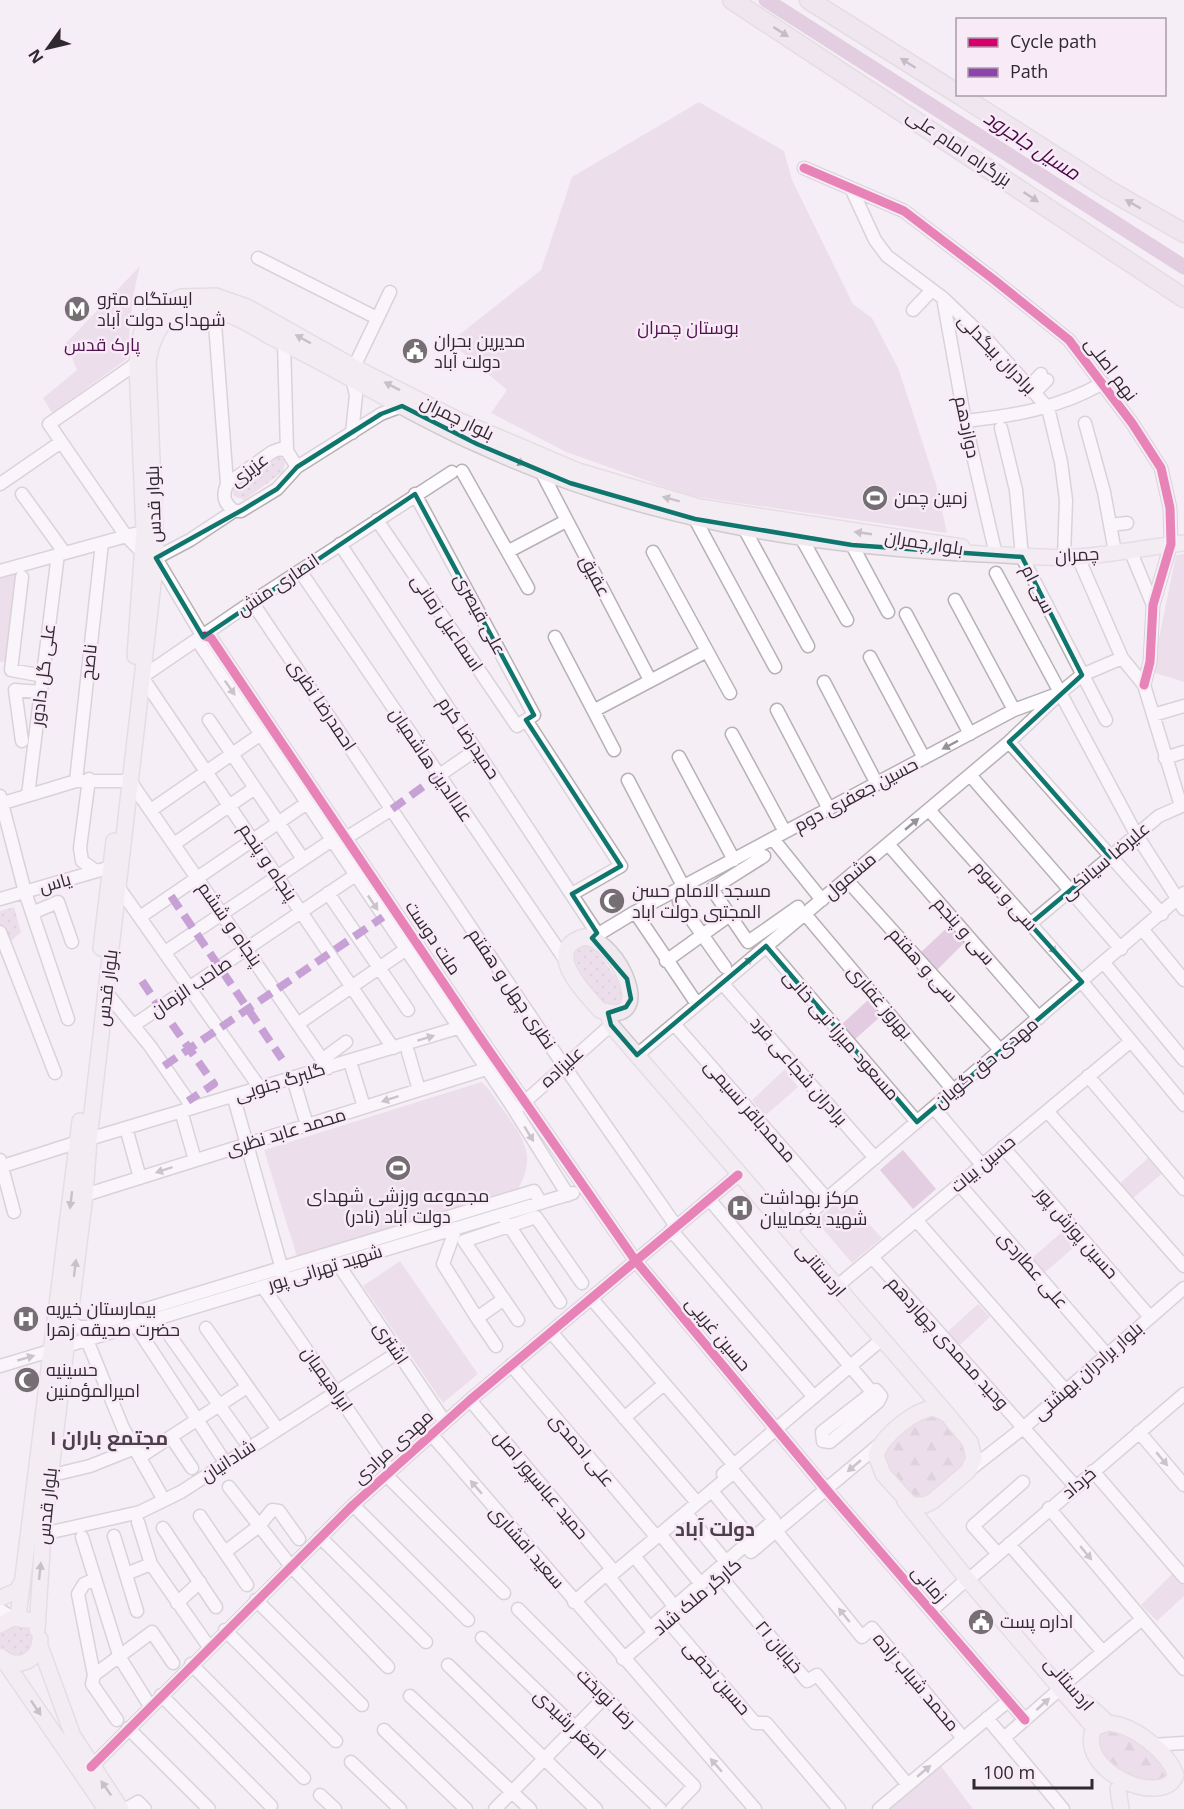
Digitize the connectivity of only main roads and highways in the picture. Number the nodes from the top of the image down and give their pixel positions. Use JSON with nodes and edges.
{"nodes":[{"id":1,"x":732,"y":0,"type":"edge"},
{"id":2,"x":809,"y":0,"type":"edge"},
{"id":3,"x":956,"y":93,"type":"edge"},
{"id":4,"x":961,"y":96,"type":"edge"},
{"id":5,"x":1184,"y":234,"type":"edge"},
{"id":6,"x":1184,"y":298,"type":"edge"},
{"id":7,"x":146,"y":339,"type":"junction"},
{"id":8,"x":143,"y":362,"type":"junction"},
{"id":9,"x":353,"y":373,"type":"junction"},
{"id":10,"x":1177,"y":543,"type":"edge"},
{"id":11,"x":989,"y":554,"type":"junction"},
{"id":12,"x":149,"y":555,"type":"junction"},
{"id":13,"x":126,"y":780,"type":"junction"},
{"id":14,"x":609,"y":1019,"type":"junction"},
{"id":15,"x":83,"y":1141,"type":"junction"},
{"id":16,"x":59,"y":1349,"type":"junction"},
{"id":17,"x":912,"y":1376,"type":"junction"},
{"id":18,"x":918,"y":1413,"type":"junction"},
{"id":19,"x":947,"y":1414,"type":"junction"},
{"id":20,"x":905,"y":1501,"type":"junction"},
{"id":21,"x":933,"y":1501,"type":"junction"},
{"id":22,"x":24,"y":1577,"type":"junction"},
{"id":23,"x":971,"y":1577,"type":"junction"},
{"id":24,"x":0,"y":1598,"type":"edge"},
{"id":25,"x":8,"y":1617,"type":"edge"},
{"id":26,"x":38,"y":1630,"type":"junction"},
{"id":27,"x":40,"y":1646,"type":"junction"},
{"id":28,"x":2,"y":1658,"type":"edge"},
{"id":29,"x":1101,"y":1725,"type":"junction"},
{"id":30,"x":1118,"y":1789,"type":"junction"},
{"id":31,"x":1173,"y":1789,"type":"edge"},
{"id":32,"x":1127,"y":1808,"type":"edge"},
{"id":33,"x":106,"y":1809,"type":"edge"},
{"id":34,"x":121,"y":1809,"type":"edge"}],
"edges":[{"from":1,"to":6,"type":"highway","name":"بزرگراه امام علی","one_way":true},
{"from":3,"to":2,"type":"highway","one_way":true},
{"from":5,"to":4,"type":"highway","one_way":true},
{"from":7,"to":8,"type":"main road","name":"بلوار قدس"},
{"from":7,"to":9,"type":"main road","name":"بلوار چمران"},
{"from":9,"to":7,"type":"main road","name":"بلوار چمران","one_way":true},
{"from":8,"to":12,"type":"main road","name":"بلوار قدس"},
{"from":8,"to":12,"type":"main road","name":"بلوار قدس"},
{"from":11,"to":9,"type":"main road","name":"بلوار چمران","one_way":true},
{"from":9,"to":11,"type":"main road","name":"بلوار چمران","one_way":true},
{"from":10,"to":11,"type":"main road","name":"چمران"},
{"from":12,"to":13,"type":"main road","name":"بلوار قدس"},
{"from":12,"to":13,"type":"main road","name":"بلوار قدس"},
{"from":13,"to":15,"type":"main road","name":"بلوار قدس"},
{"from":13,"to":15,"type":"main road","name":"بلوار قدس"},
{"from":14,"to":14,"type":"main road","name":"اردستانی"},
{"from":14,"to":17,"type":"main road","name":"اردستانی"},
{"from":15,"to":16,"type":"main road","name":"بلوار قدس","one_way":true},
{"from":16,"to":15,"type":"main road","name":"بلوار قدس","one_way":true},
{"from":16,"to":22,"type":"main road","name":"بلوار قدس"},
{"from":26,"to":16,"type":"main road","name":"بلوار قدس","one_way":true},
{"from":17,"to":18,"type":"main road"},
{"from":17,"to":19,"type":"main road","name":"اردستانی"},
{"from":18,"to":19,"type":"main road"},
{"from":18,"to":20,"type":"main road"},
{"from":19,"to":21,"type":"main road"},
{"from":20,"to":21,"type":"main road"},
{"from":20,"to":23,"type":"main road","name":"اردستانی"},
{"from":21,"to":23,"type":"main road","name":"اردستانی"},
{"from":22,"to":24,"type":"main road"},
{"from":22,"to":25,"type":"main road","name":"بلوار قدس"},
{"from":23,"to":29,"type":"main road","name":"اردستانی"},
{"from":25,"to":26,"type":"main road"},
{"from":26,"to":27,"type":"main road","name":"بلوار قدس"},
{"from":27,"to":28,"type":"main road"},
{"from":34,"to":27,"type":"main road","one_way":true},
{"from":28,"to":33,"type":"main road","one_way":true},
{"from":29,"to":30,"type":"main road"},
{"from":29,"to":31,"type":"main road","name":"اردستانی"},
{"from":30,"to":31,"type":"main road"},
{"from":30,"to":32,"type":"main road"}]}
